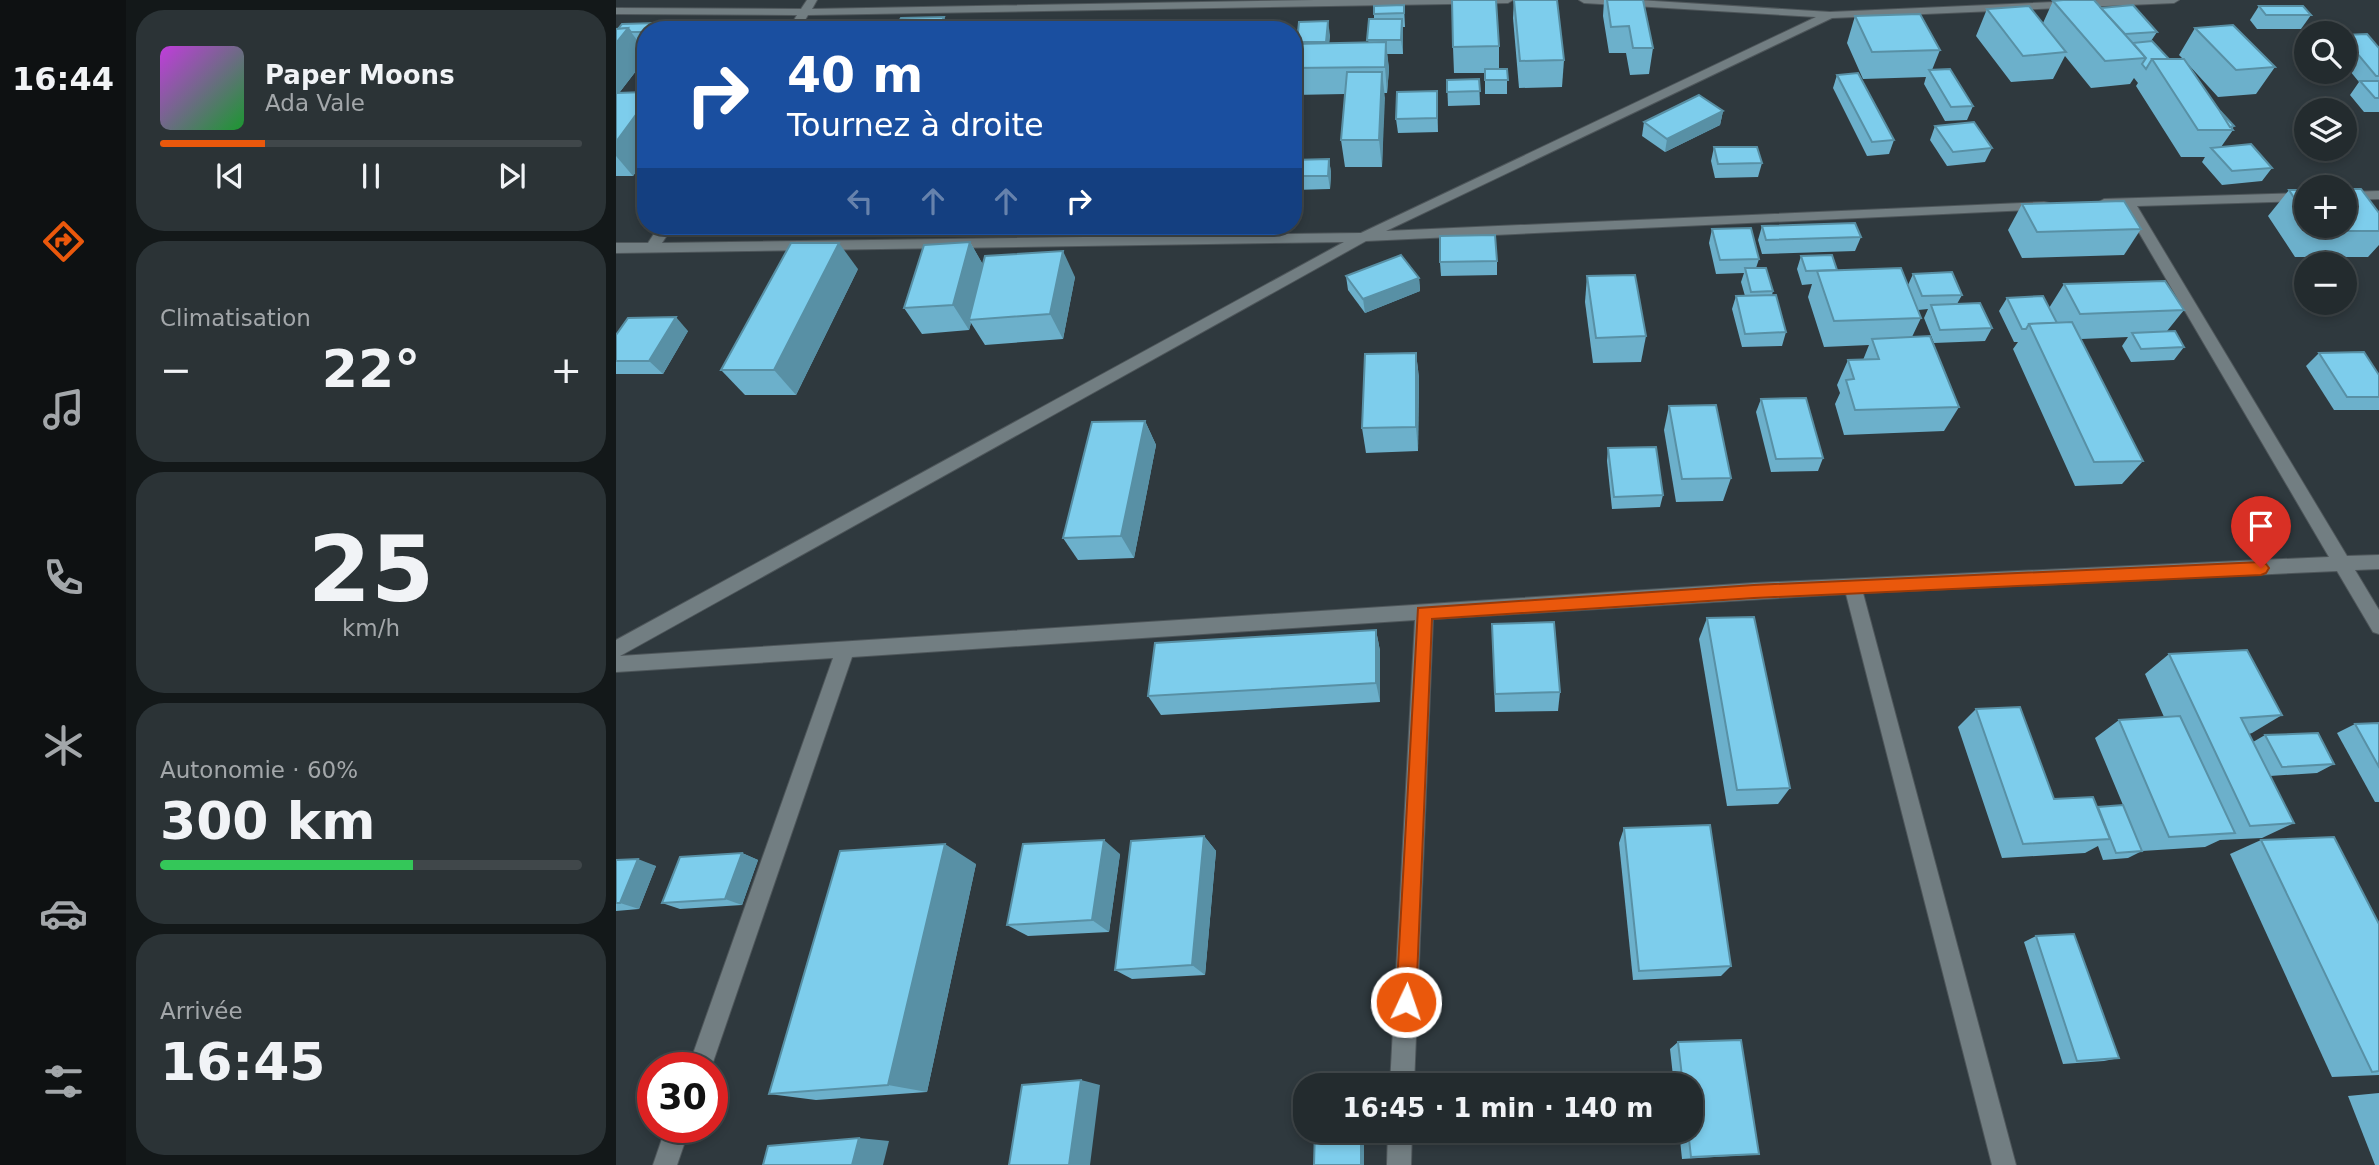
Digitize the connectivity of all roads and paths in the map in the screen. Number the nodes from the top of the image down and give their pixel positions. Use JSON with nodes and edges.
{"nodes":[{"id":1,"x":812,"y":0,"type":"edge"},
{"id":2,"x":1508,"y":0,"type":"edge"},
{"id":3,"x":1584,"y":0,"type":"edge"},
{"id":4,"x":2174,"y":0,"type":"edge"},
{"id":5,"x":1072,"y":4,"type":"edge"},
{"id":6,"x":616,"y":11,"type":"edge"},
{"id":7,"x":805,"y":12,"type":"junction"},
{"id":8,"x":1830,"y":15,"type":"junction"},
{"id":9,"x":799,"y":21,"type":"edge"},
{"id":10,"x":2379,"y":195,"type":"edge"},
{"id":11,"x":2357,"y":196,"type":"edge"},
{"id":12,"x":2294,"y":197,"type":"edge"},
{"id":13,"x":2128,"y":202,"type":"junction"},
{"id":14,"x":2087,"y":204,"type":"edge"},
{"id":15,"x":2059,"y":205,"type":"edge"},
{"id":16,"x":660,"y":235,"type":"edge"},
{"id":17,"x":1363,"y":237,"type":"junction"},
{"id":18,"x":652,"y":247,"type":"junction"},
{"id":19,"x":616,"y":248,"type":"edge"},
{"id":20,"x":2379,"y":562,"type":"edge"},
{"id":21,"x":2342,"y":564,"type":"junction"},
{"id":22,"x":1853,"y":588,"type":"junction"},
{"id":23,"x":1424,"y":613,"type":"junction"},
{"id":24,"x":2379,"y":626,"type":"edge"},
{"id":25,"x":616,"y":649,"type":"edge"},
{"id":26,"x":845,"y":650,"type":"junction"},
{"id":27,"x":616,"y":664,"type":"edge"},
{"id":28,"x":705,"y":1052,"type":"edge"},
{"id":29,"x":1403,"y":1073,"type":"edge"},
{"id":30,"x":673,"y":1143,"type":"edge"},
{"id":31,"x":1400,"y":1143,"type":"edge"},
{"id":32,"x":665,"y":1165,"type":"edge"},
{"id":33,"x":1399,"y":1165,"type":"edge"},
{"id":34,"x":2004,"y":1165,"type":"edge"}],
"edges":[{"from":1,"to":7,"type":"street"},
{"from":2,"to":5,"type":"street"},
{"from":3,"to":8,"type":"street"},
{"from":4,"to":8,"type":"street"},
{"from":5,"to":7,"type":"street"},
{"from":6,"to":7,"type":"street"},
{"from":7,"to":9,"type":"street"},
{"from":8,"to":17,"type":"street"},
{"from":10,"to":11,"type":"street"},
{"from":12,"to":13,"type":"street"},
{"from":13,"to":14,"type":"street"},
{"from":13,"to":21,"type":"street"},
{"from":15,"to":17,"type":"street"},
{"from":16,"to":18,"type":"street"},
{"from":17,"to":18,"type":"street"},
{"from":17,"to":25,"type":"street"},
{"from":18,"to":19,"type":"street"},
{"from":20,"to":21,"type":"street"},
{"from":21,"to":22,"type":"street"},
{"from":21,"to":24,"type":"street"},
{"from":22,"to":23,"type":"street"},
{"from":22,"to":34,"type":"street"},
{"from":23,"to":26,"type":"street"},
{"from":23,"to":29,"type":"street"},
{"from":26,"to":27,"type":"street"},
{"from":26,"to":28,"type":"street"},
{"from":30,"to":32,"type":"street"},
{"from":31,"to":33,"type":"street"}]}
